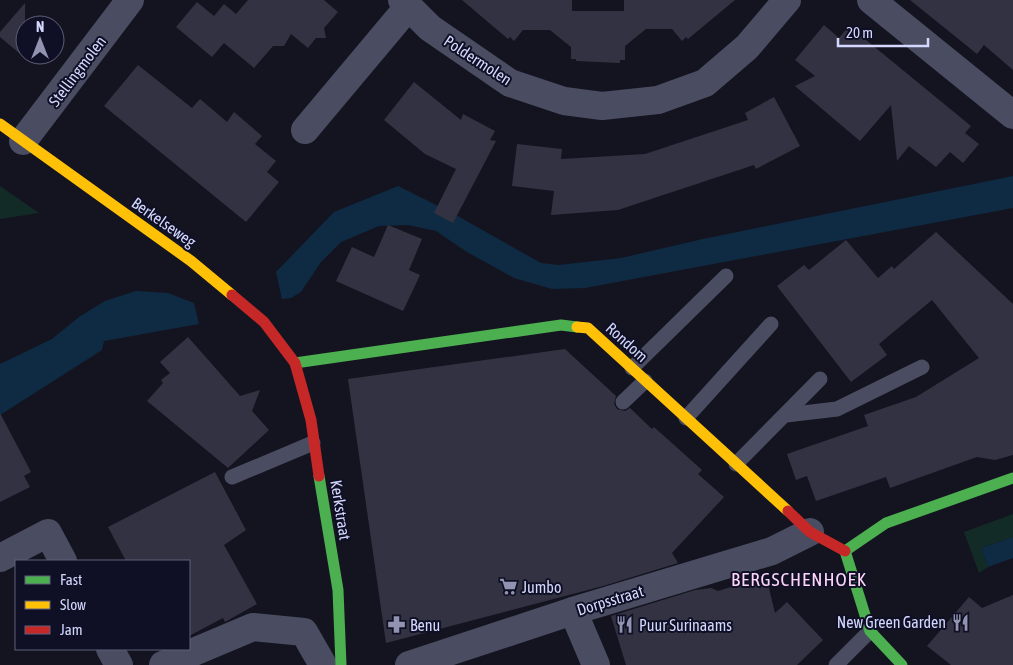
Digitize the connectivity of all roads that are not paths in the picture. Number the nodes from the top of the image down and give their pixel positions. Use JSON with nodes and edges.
{"nodes":[{"id":1,"x":130,"y":0,"type":"edge"},
{"id":2,"x":787,"y":0,"type":"edge"},
{"id":3,"x":871,"y":0,"type":"edge"},
{"id":4,"x":406,"y":3,"type":"edge"},
{"id":5,"x":1013,"y":115,"type":"edge"},
{"id":6,"x":0,"y":124,"type":"edge"},
{"id":7,"x":305,"y":130,"type":"dead end"},
{"id":8,"x":23,"y":141,"type":"junction"},
{"id":9,"x":726,"y":276,"type":"dead end"},
{"id":10,"x":771,"y":324,"type":"dead end"},
{"id":11,"x":295,"y":363,"type":"junction"},
{"id":12,"x":922,"y":367,"type":"dead end"},
{"id":13,"x":632,"y":368,"type":"junction"},
{"id":14,"x":820,"y":379,"type":"dead end"},
{"id":15,"x":645,"y":381,"type":"junction"},
{"id":16,"x":623,"y":402,"type":"dead end"},
{"id":17,"x":786,"y":415,"type":"junction"},
{"id":18,"x":686,"y":418,"type":"junction"},
{"id":19,"x":313,"y":443,"type":"junction"},
{"id":20,"x":736,"y":464,"type":"junction"},
{"id":21,"x":232,"y":478,"type":"dead end"},
{"id":22,"x":1013,"y":478,"type":"edge"},
{"id":23,"x":810,"y":532,"type":"junction"},
{"id":24,"x":845,"y":551,"type":"junction"},
{"id":25,"x":0,"y":558,"type":"edge"},
{"id":26,"x":62,"y":560,"type":"edge"},
{"id":27,"x":573,"y":611,"type":"junction"},
{"id":28,"x":870,"y":631,"type":"junction"},
{"id":29,"x":111,"y":650,"type":"edge"},
{"id":30,"x":119,"y":665,"type":"edge"},
{"id":31,"x":164,"y":665,"type":"edge"},
{"id":32,"x":323,"y":665,"type":"edge"},
{"id":33,"x":341,"y":665,"type":"edge"},
{"id":34,"x":409,"y":665,"type":"edge"},
{"id":35,"x":596,"y":665,"type":"edge"},
{"id":36,"x":836,"y":665,"type":"edge"},
{"id":37,"x":902,"y":665,"type":"edge"}],
"edges":[{"from":1,"to":8,"type":"street","name":"Stellingmolen"},
{"from":2,"to":4,"type":"street","name":"Poldermolen"},
{"from":3,"to":5,"type":"street"},
{"from":4,"to":7,"type":"street","name":"Poldermolen"},
{"from":6,"to":8,"type":"street","name":"Berkelseweg"},
{"from":8,"to":11,"type":"street","name":"Berkelseweg"},
{"from":9,"to":13,"type":"lane"},
{"from":10,"to":18,"type":"lane"},
{"from":11,"to":13,"type":"street","name":"Rondom"},
{"from":11,"to":19,"type":"street","name":"Kerkstraat"},
{"from":12,"to":17,"type":"lane"},
{"from":13,"to":15,"type":"street","name":"Rondom"},
{"from":14,"to":17,"type":"lane"},
{"from":15,"to":16,"type":"lane"},
{"from":15,"to":18,"type":"street","name":"Rondom"},
{"from":17,"to":20,"type":"lane"},
{"from":18,"to":20,"type":"street","name":"Rondom"},
{"from":19,"to":21,"type":"lane"},
{"from":19,"to":33,"type":"street","name":"Kerkstraat"},
{"from":20,"to":23,"type":"street","name":"Rondom"},
{"from":22,"to":24,"type":"street"},
{"from":23,"to":24,"type":"street","name":"Rondom"},
{"from":23,"to":27,"type":"street","name":"Dorpsstraat"},
{"from":24,"to":28,"type":"street"},
{"from":25,"to":26,"type":"street"},
{"from":27,"to":34,"type":"street","name":"Dorpsstraat"},
{"from":27,"to":35,"type":"street"},
{"from":28,"to":36,"type":"lane"},
{"from":28,"to":37,"type":"street"},
{"from":29,"to":30,"type":"street"},
{"from":31,"to":32,"type":"street"}]}
